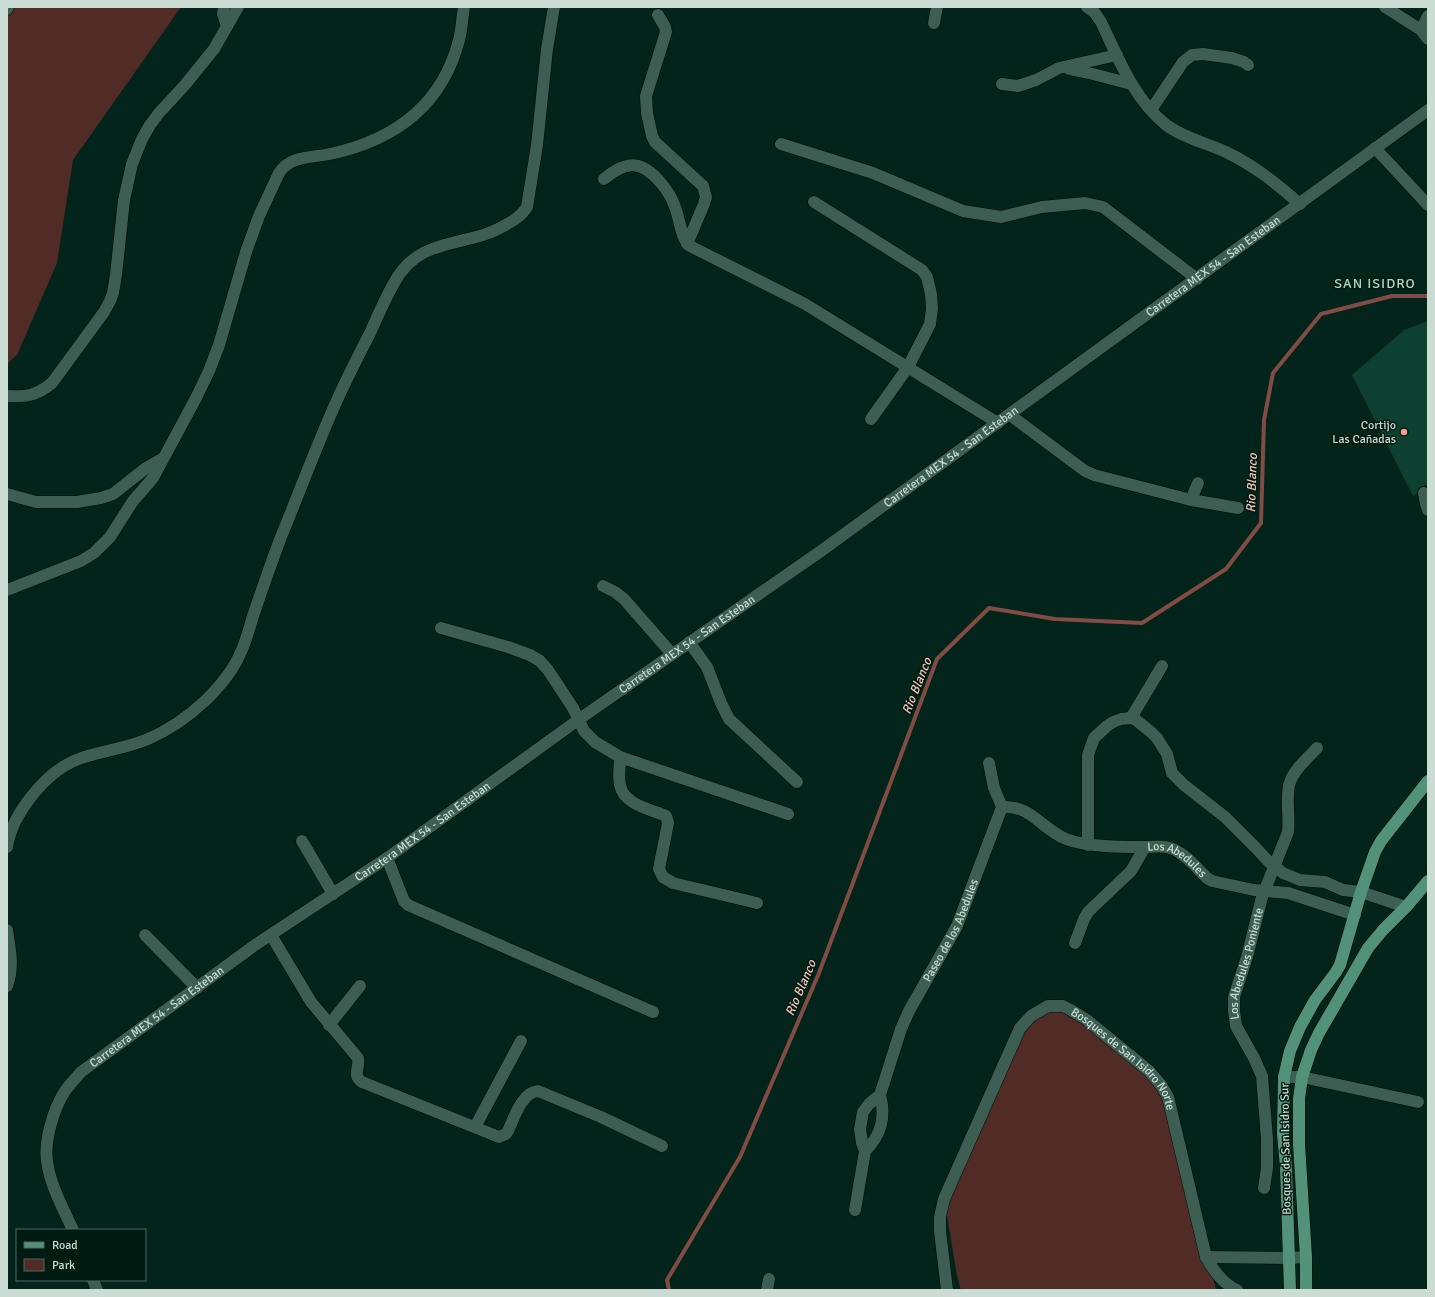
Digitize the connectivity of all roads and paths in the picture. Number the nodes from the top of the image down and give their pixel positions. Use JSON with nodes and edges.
{"nodes":[{"id":1,"x":224,"y":7,"type":"edge"},
{"id":2,"x":238,"y":7,"type":"edge"},
{"id":3,"x":464,"y":7,"type":"edge"},
{"id":4,"x":554,"y":7,"type":"edge"},
{"id":5,"x":936,"y":7,"type":"edge"},
{"id":6,"x":1087,"y":7,"type":"edge"},
{"id":7,"x":1385,"y":7,"type":"edge"},
{"id":8,"x":658,"y":14,"type":"dead end"},
{"id":9,"x":1428,"y":16,"type":"edge"},
{"id":10,"x":934,"y":23,"type":"dead end"},
{"id":11,"x":227,"y":26,"type":"junction"},
{"id":12,"x":1425,"y":34,"type":"edge"},
{"id":13,"x":1117,"y":55,"type":"junction"},
{"id":14,"x":1248,"y":65,"type":"dead end"},
{"id":15,"x":1064,"y":68,"type":"junction"},
{"id":16,"x":1002,"y":84,"type":"dead end"},
{"id":17,"x":1131,"y":84,"type":"junction"},
{"id":18,"x":1151,"y":110,"type":"junction"},
{"id":19,"x":1428,"y":110,"type":"edge"},
{"id":20,"x":781,"y":144,"type":"dead end"},
{"id":21,"x":1375,"y":148,"type":"junction"},
{"id":22,"x":604,"y":179,"type":"dead end"},
{"id":23,"x":814,"y":202,"type":"dead end"},
{"id":24,"x":1300,"y":204,"type":"junction"},
{"id":25,"x":1428,"y":206,"type":"edge"},
{"id":26,"x":687,"y":244,"type":"junction"},
{"id":27,"x":1197,"y":279,"type":"junction"},
{"id":28,"x":908,"y":367,"type":"junction"},
{"id":29,"x":7,"y":396,"type":"edge"},
{"id":30,"x":1010,"y":415,"type":"junction"},
{"id":31,"x":871,"y":419,"type":"dead end"},
{"id":32,"x":998,"y":423,"type":"junction"},
{"id":33,"x":163,"y":459,"type":"junction"},
{"id":34,"x":1198,"y":483,"type":"dead end"},
{"id":35,"x":1424,"y":493,"type":"dead end"},
{"id":36,"x":7,"y":494,"type":"edge"},
{"id":37,"x":1191,"y":500,"type":"junction"},
{"id":38,"x":1238,"y":508,"type":"dead end"},
{"id":39,"x":1428,"y":510,"type":"edge"},
{"id":40,"x":603,"y":586,"type":"dead end"},
{"id":41,"x":7,"y":590,"type":"edge"},
{"id":42,"x":441,"y":628,"type":"dead end"},
{"id":43,"x":689,"y":642,"type":"junction"},
{"id":44,"x":672,"y":654,"type":"junction"},
{"id":45,"x":1162,"y":666,"type":"dead end"},
{"id":46,"x":1131,"y":718,"type":"junction"},
{"id":47,"x":578,"y":720,"type":"junction"},
{"id":48,"x":1317,"y":748,"type":"dead end"},
{"id":49,"x":620,"y":757,"type":"junction"},
{"id":50,"x":989,"y":763,"type":"dead end"},
{"id":51,"x":1428,"y":781,"type":"edge"},
{"id":52,"x":797,"y":782,"type":"dead end"},
{"id":53,"x":1002,"y":807,"type":"junction"},
{"id":54,"x":788,"y":814,"type":"dead end"},
{"id":55,"x":302,"y":841,"type":"dead end"},
{"id":56,"x":1088,"y":845,"type":"junction"},
{"id":57,"x":7,"y":847,"type":"edge"},
{"id":58,"x":1145,"y":847,"type":"junction"},
{"id":59,"x":387,"y":858,"type":"junction"},
{"id":60,"x":1274,"y":866,"type":"junction"},
{"id":61,"x":1426,"y":887,"type":"edge"},
{"id":62,"x":1264,"y":890,"type":"junction"},
{"id":63,"x":1361,"y":892,"type":"junction"},
{"id":64,"x":333,"y":894,"type":"junction"},
{"id":65,"x":756,"y":903,"type":"dead end"},
{"id":66,"x":1406,"y":907,"type":"junction"},
{"id":67,"x":1355,"y":915,"type":"junction"},
{"id":68,"x":7,"y":930,"type":"edge"},
{"id":69,"x":145,"y":935,"type":"dead end"},
{"id":70,"x":271,"y":935,"type":"junction"},
{"id":71,"x":1075,"y":943,"type":"dead end"},
{"id":72,"x":1343,"y":956,"type":"junction"},
{"id":73,"x":1360,"y":960,"type":"junction"},
{"id":74,"x":7,"y":986,"type":"edge"},
{"id":75,"x":360,"y":986,"type":"dead end"},
{"id":76,"x":197,"y":988,"type":"junction"},
{"id":77,"x":653,"y":1012,"type":"dead end"},
{"id":78,"x":329,"y":1025,"type":"junction"},
{"id":79,"x":521,"y":1041,"type":"dead end"},
{"id":80,"x":1284,"y":1077,"type":"junction"},
{"id":81,"x":1302,"y":1077,"type":"junction"},
{"id":82,"x":880,"y":1095,"type":"junction"},
{"id":83,"x":1418,"y":1102,"type":"dead end"},
{"id":84,"x":475,"y":1127,"type":"junction"},
{"id":85,"x":662,"y":1146,"type":"dead end"},
{"id":86,"x":865,"y":1151,"type":"junction"},
{"id":87,"x":1286,"y":1168,"type":"junction"},
{"id":88,"x":1301,"y":1168,"type":"junction"},
{"id":89,"x":1264,"y":1188,"type":"dead end"},
{"id":90,"x":855,"y":1210,"type":"dead end"},
{"id":91,"x":73,"y":1229,"type":"edge"},
{"id":92,"x":1206,"y":1257,"type":"junction"},
{"id":93,"x":1306,"y":1257,"type":"junction"},
{"id":94,"x":1289,"y":1258,"type":"junction"},
{"id":95,"x":947,"y":1290,"type":"edge"},
{"id":96,"x":1237,"y":1290,"type":"edge"},
{"id":97,"x":1290,"y":1290,"type":"edge"},
{"id":98,"x":1306,"y":1290,"type":"edge"}],
"edges":[{"from":1,"to":11,"type":"street"},
{"from":2,"to":11,"type":"street"},
{"from":3,"to":33,"type":"street"},
{"from":4,"to":57,"type":"street"},
{"from":5,"to":10,"type":"street"},
{"from":6,"to":13,"type":"street"},
{"from":7,"to":12,"type":"street"},
{"from":8,"to":26,"type":"street"},
{"from":9,"to":12,"type":"street"},
{"from":11,"to":29,"type":"street"},
{"from":13,"to":15,"type":"street"},
{"from":13,"to":17,"type":"street"},
{"from":14,"to":18,"type":"street"},
{"from":15,"to":16,"type":"street"},
{"from":15,"to":17,"type":"street"},
{"from":17,"to":18,"type":"street"},
{"from":18,"to":24,"type":"street"},
{"from":19,"to":21,"type":"street","name":"Carretera MEX 54 - San Esteban"},
{"from":20,"to":27,"type":"street"},
{"from":21,"to":24,"type":"street","name":"Carretera MEX 54 - San Esteban"},
{"from":21,"to":25,"type":"street"},
{"from":22,"to":26,"type":"street"},
{"from":23,"to":28,"type":"street"},
{"from":24,"to":27,"type":"street","name":"Carretera MEX 54 - San Esteban"},
{"from":26,"to":28,"type":"street"},
{"from":27,"to":30,"type":"street","name":"Carretera MEX 54 - San Esteban"},
{"from":28,"to":31,"type":"street"},
{"from":28,"to":32,"type":"street"},
{"from":30,"to":32,"type":"street","name":"Carretera MEX 54 - San Esteban"},
{"from":30,"to":37,"type":"street"},
{"from":32,"to":43,"type":"street","name":"Carretera MEX 54 - San Esteban"},
{"from":33,"to":36,"type":"street"},
{"from":33,"to":41,"type":"street"},
{"from":34,"to":37,"type":"street"},
{"from":35,"to":39,"type":"street"},
{"from":37,"to":38,"type":"street"},
{"from":40,"to":44,"type":"street"},
{"from":42,"to":47,"type":"street"},
{"from":43,"to":44,"type":"street","name":"Carretera MEX 54 - San Esteban"},
{"from":43,"to":52,"type":"street"},
{"from":44,"to":47,"type":"street","name":"Carretera MEX 54 - San Esteban"},
{"from":45,"to":46,"type":"street"},
{"from":46,"to":56,"type":"street"},
{"from":46,"to":60,"type":"street"},
{"from":47,"to":49,"type":"street"},
{"from":47,"to":59,"type":"street","name":"Carretera MEX 54 - San Esteban"},
{"from":48,"to":60,"type":"street","name":"Los Abedules Poniente"},
{"from":49,"to":54,"type":"street"},
{"from":49,"to":65,"type":"street"},
{"from":50,"to":53,"type":"street"},
{"from":51,"to":63,"type":"main road","name":"Bosques de San Isidro Sur"},
{"from":53,"to":56,"type":"street","name":"Los Abedules"},
{"from":53,"to":82,"type":"street","name":"Paseo de los Abedules"},
{"from":55,"to":64,"type":"street"},
{"from":56,"to":58,"type":"street","name":"Los Abedules"},
{"from":58,"to":62,"type":"street","name":"Los Abedules"},
{"from":58,"to":71,"type":"street"},
{"from":59,"to":64,"type":"street","name":"Carretera MEX 54 - San Esteban"},
{"from":59,"to":77,"type":"street"},
{"from":60,"to":62,"type":"street","name":"Los Abedules Poniente"},
{"from":60,"to":63,"type":"street"},
{"from":61,"to":66,"type":"main road","name":"Bosques de San Isidro Sur"},
{"from":62,"to":67,"type":"street","name":"Los Abedules"},
{"from":62,"to":89,"type":"street","name":"Los Abedules Poniente"},
{"from":63,"to":66,"type":"street"},
{"from":63,"to":67,"type":"main road","name":"Bosques de San Isidro Sur"},
{"from":64,"to":70,"type":"street","name":"Carretera MEX 54 - San Esteban"},
{"from":66,"to":73,"type":"main road","name":"Bosques de San Isidro Sur"},
{"from":67,"to":72,"type":"main road","name":"Bosques de San Isidro Sur"},
{"from":68,"to":74,"type":"street"},
{"from":69,"to":76,"type":"street"},
{"from":70,"to":76,"type":"street","name":"Carretera MEX 54 - San Esteban"},
{"from":70,"to":78,"type":"street"},
{"from":72,"to":73,"type":"main road"},
{"from":72,"to":80,"type":"main road","name":"Bosques de San Isidro Sur"},
{"from":73,"to":81,"type":"main road","name":"Bosques de San Isidro Sur"},
{"from":75,"to":78,"type":"street"},
{"from":76,"to":91,"type":"street","name":"Carretera MEX 54 - San Esteban"},
{"from":78,"to":84,"type":"street"},
{"from":79,"to":84,"type":"street"},
{"from":80,"to":81,"type":"street"},
{"from":80,"to":87,"type":"main road","name":"Bosques de San Isidro Sur"},
{"from":81,"to":83,"type":"street"},
{"from":81,"to":88,"type":"main road","name":"Bosques de San Isidro Sur"},
{"from":82,"to":86,"type":"street","name":"Paseo de los Abedules"},
{"from":82,"to":86,"type":"street","name":"Paseo de los Abedules"},
{"from":84,"to":85,"type":"street"},
{"from":86,"to":90,"type":"street","name":"Paseo de los Abedules"},
{"from":87,"to":88,"type":"main road"},
{"from":87,"to":94,"type":"main road","name":"Bosques de San Isidro Sur"},
{"from":88,"to":93,"type":"main road","name":"Bosques de San Isidro Sur"},
{"from":92,"to":94,"type":"street"},
{"from":92,"to":95,"type":"street","name":"Bosques de San Isidro Norte"},
{"from":92,"to":96,"type":"street","name":"Bosques de San Isidro Norte"},
{"from":93,"to":94,"type":"street"},
{"from":93,"to":98,"type":"main road","name":"Bosques de San Isidro Sur"},
{"from":94,"to":97,"type":"main road","name":"Bosques de San Isidro Sur"}]}
